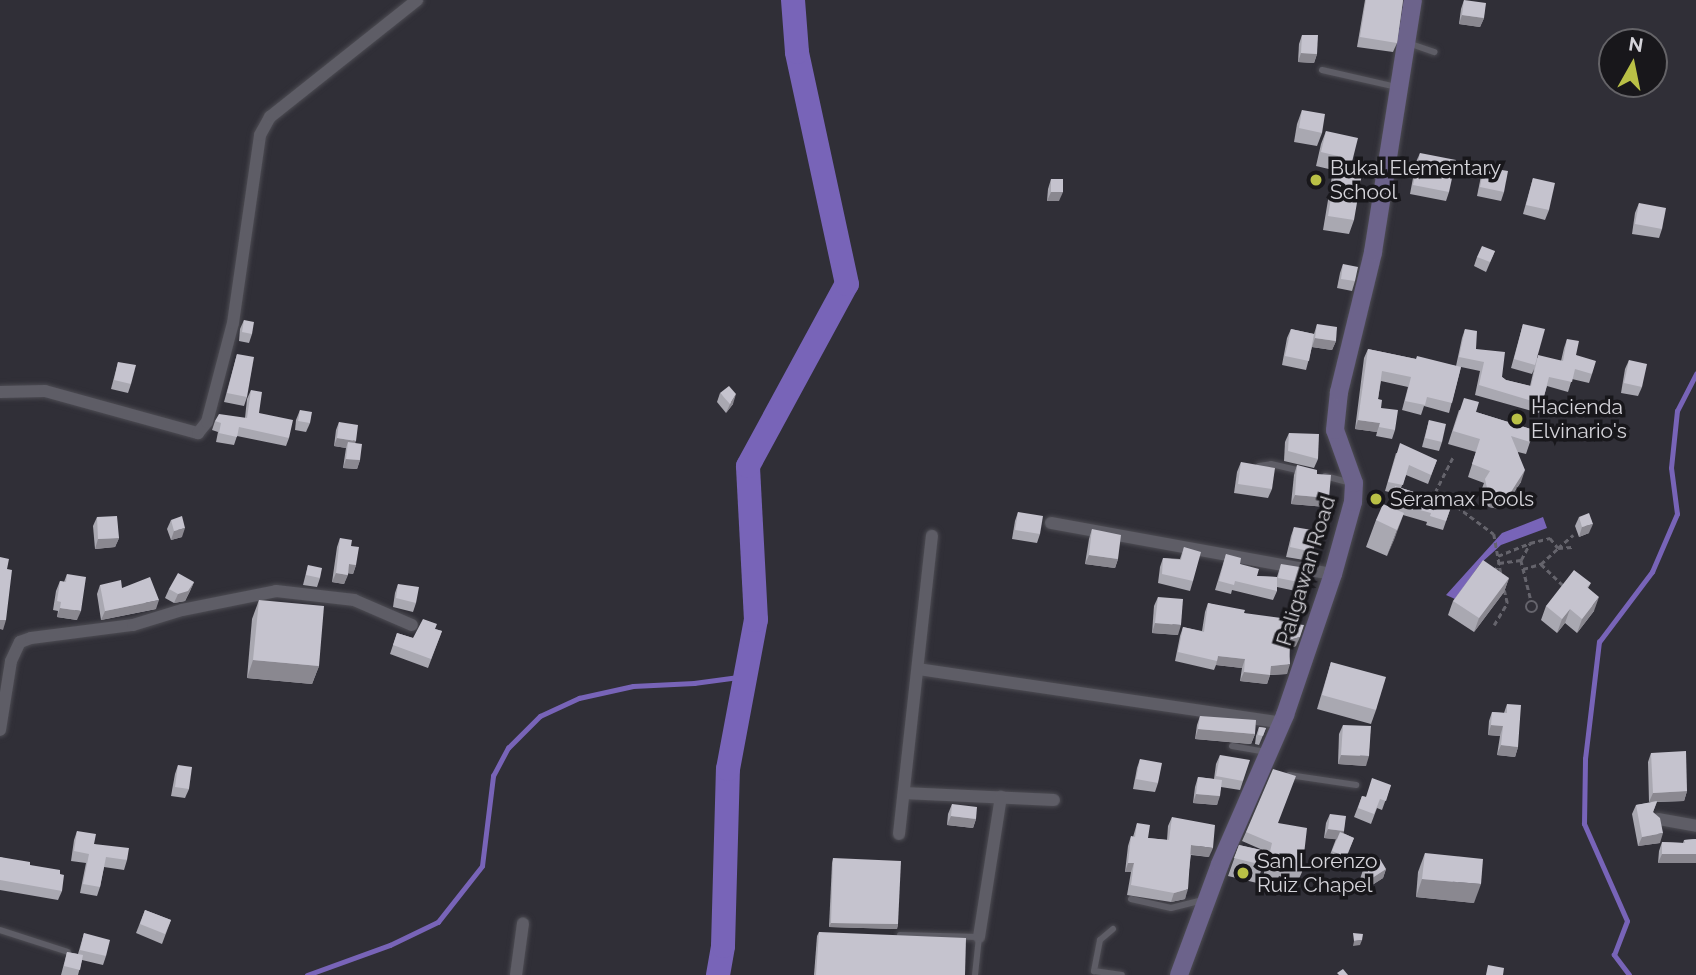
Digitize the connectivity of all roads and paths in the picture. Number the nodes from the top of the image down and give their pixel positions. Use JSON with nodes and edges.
{"nodes":[{"id":1,"x":417,"y":0,"type":"edge"},
{"id":2,"x":1413,"y":0,"type":"edge"},
{"id":3,"x":1406,"y":43,"type":"junction"},
{"id":4,"x":1434,"y":52,"type":"dead end"},
{"id":5,"x":1322,"y":70,"type":"dead end"},
{"id":6,"x":1399,"y":87,"type":"junction"},
{"id":7,"x":0,"y":391,"type":"edge"},
{"id":8,"x":1453,"y":458,"type":"dead end"},
{"id":9,"x":1259,"y":466,"type":"edge"},
{"id":10,"x":1306,"y":472,"type":"edge"},
{"id":11,"x":1318,"y":475,"type":"edge"},
{"id":12,"x":1354,"y":484,"type":"junction"},
{"id":13,"x":1051,"y":523,"type":"dead end"},
{"id":14,"x":1573,"y":535,"type":"dead end"},
{"id":15,"x":932,"y":536,"type":"dead end"},
{"id":16,"x":1530,"y":543,"type":"junction"},
{"id":17,"x":1572,"y":547,"type":"dead end"},
{"id":18,"x":1558,"y":548,"type":"junction"},
{"id":19,"x":1498,"y":555,"type":"junction"},
{"id":20,"x":1521,"y":560,"type":"junction"},
{"id":21,"x":1499,"y":563,"type":"junction"},
{"id":22,"x":1541,"y":564,"type":"junction"},
{"id":23,"x":1523,"y":569,"type":"junction"},
{"id":24,"x":1333,"y":574,"type":"junction"},
{"id":25,"x":1502,"y":577,"type":"edge"},
{"id":26,"x":1489,"y":580,"type":"edge"},
{"id":27,"x":1566,"y":588,"type":"edge"},
{"id":28,"x":1504,"y":590,"type":"edge"},
{"id":29,"x":1531,"y":600,"type":"dead end"},
{"id":30,"x":412,"y":625,"type":"dead end"},
{"id":31,"x":1494,"y":625,"type":"dead end"},
{"id":32,"x":918,"y":669,"type":"junction"},
{"id":33,"x":1282,"y":723,"type":"junction"},
{"id":34,"x":0,"y":730,"type":"edge"},
{"id":35,"x":1232,"y":746,"type":"dead end"},
{"id":36,"x":1270,"y":753,"type":"junction"},
{"id":37,"x":1263,"y":771,"type":"junction"},
{"id":38,"x":1356,"y":785,"type":"dead end"},
{"id":39,"x":904,"y":793,"type":"junction"},
{"id":40,"x":1001,"y":797,"type":"junction"},
{"id":41,"x":1054,"y":800,"type":"dead end"},
{"id":42,"x":1658,"y":819,"type":"edge"},
{"id":43,"x":1696,"y":826,"type":"edge"},
{"id":44,"x":899,"y":834,"type":"dead end"},
{"id":45,"x":1131,"y":899,"type":"dead end"},
{"id":46,"x":1207,"y":900,"type":"junction"},
{"id":47,"x":523,"y":923,"type":"dead end"},
{"id":48,"x":1113,"y":929,"type":"dead end"},
{"id":49,"x":0,"y":930,"type":"edge"},
{"id":50,"x":889,"y":935,"type":"edge"},
{"id":51,"x":979,"y":937,"type":"junction"},
{"id":52,"x":68,"y":952,"type":"edge"},
{"id":53,"x":516,"y":975,"type":"edge"},
{"id":54,"x":975,"y":975,"type":"edge"},
{"id":55,"x":1122,"y":975,"type":"edge"},
{"id":56,"x":1179,"y":975,"type":"edge"}],
"edges":[{"from":1,"to":7,"type":"street"},
{"from":2,"to":3,"type":"street","name":"Paligawan Road"},
{"from":3,"to":4,"type":"lane"},
{"from":3,"to":6,"type":"street","name":"Paligawan Road"},
{"from":5,"to":6,"type":"lane"},
{"from":6,"to":12,"type":"street","name":"Paligawan Road"},
{"from":8,"to":19,"type":"path"},
{"from":9,"to":10,"type":"lane"},
{"from":11,"to":12,"type":"lane"},
{"from":12,"to":24,"type":"street","name":"Paligawan Road"},
{"from":13,"to":24,"type":"street"},
{"from":14,"to":18,"type":"path"},
{"from":15,"to":32,"type":"street"},
{"from":16,"to":18,"type":"path"},
{"from":16,"to":19,"type":"path"},
{"from":16,"to":20,"type":"path"},
{"from":17,"to":18,"type":"path"},
{"from":18,"to":22,"type":"path"},
{"from":19,"to":21,"type":"path"},
{"from":20,"to":21,"type":"path"},
{"from":20,"to":23,"type":"path"},
{"from":21,"to":25,"type":"path"},
{"from":21,"to":26,"type":"path"},
{"from":22,"to":23,"type":"path"},
{"from":22,"to":27,"type":"path"},
{"from":23,"to":29,"type":"path"},
{"from":24,"to":33,"type":"street","name":"Paligawan Road"},
{"from":28,"to":31,"type":"path"},
{"from":30,"to":34,"type":"street"},
{"from":32,"to":33,"type":"street"},
{"from":32,"to":39,"type":"street"},
{"from":33,"to":36,"type":"street","name":"Paligawan Road"},
{"from":35,"to":36,"type":"lane"},
{"from":36,"to":37,"type":"street","name":"Paligawan Road"},
{"from":37,"to":38,"type":"lane"},
{"from":37,"to":46,"type":"street","name":"Paligawan Road"},
{"from":39,"to":40,"type":"street"},
{"from":39,"to":44,"type":"street"},
{"from":40,"to":41,"type":"street"},
{"from":40,"to":51,"type":"street"},
{"from":42,"to":43,"type":"street"},
{"from":45,"to":46,"type":"lane"},
{"from":46,"to":56,"type":"street","name":"Paligawan Road"},
{"from":47,"to":53,"type":"street"},
{"from":48,"to":55,"type":"lane"},
{"from":49,"to":52,"type":"lane"},
{"from":50,"to":51,"type":"lane"},
{"from":51,"to":54,"type":"lane"}]}
